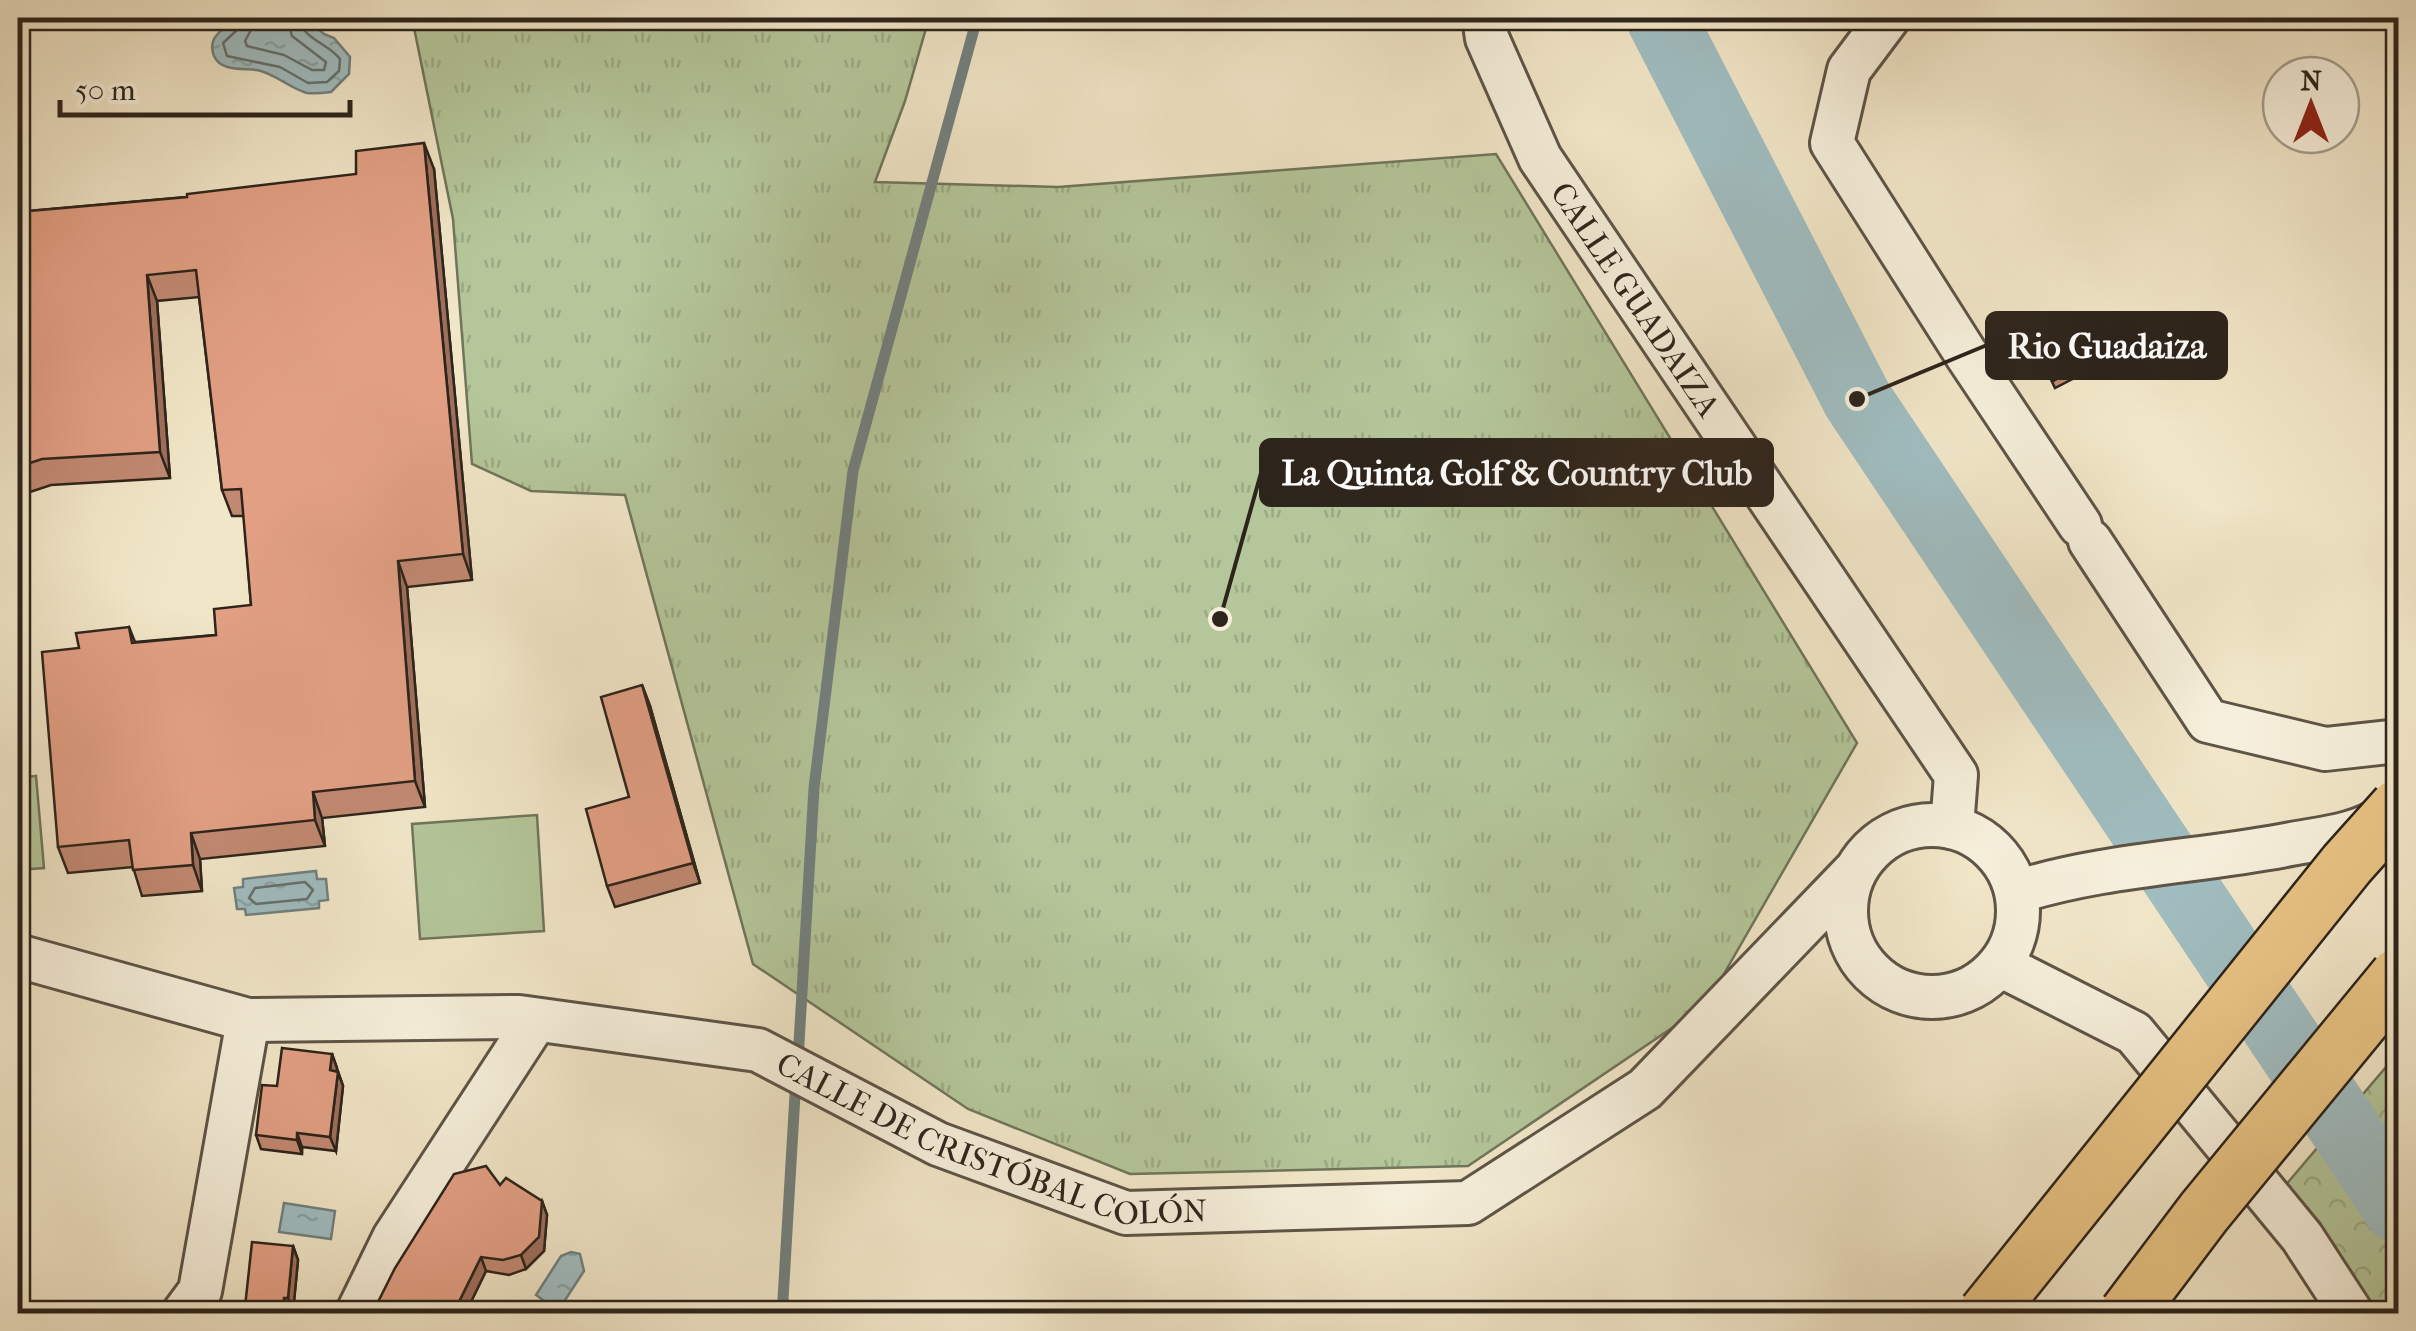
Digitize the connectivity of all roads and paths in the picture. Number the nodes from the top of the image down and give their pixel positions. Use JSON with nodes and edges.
{"nodes":[{"id":1,"x":1484,"y":18,"type":"edge"},
{"id":2,"x":1888,"y":18,"type":"edge"},
{"id":3,"x":2398,"y":741,"type":"edge"},
{"id":4,"x":2398,"y":807,"type":"edge"},
{"id":5,"x":1952,"y":828,"type":"junction"},
{"id":6,"x":1854,"y":872,"type":"junction"},
{"id":7,"x":2017,"y":892,"type":"junction"},
{"id":8,"x":18,"y":956,"type":"edge"},
{"id":9,"x":2000,"y":965,"type":"junction"},
{"id":10,"x":2398,"y":976,"type":"edge"},
{"id":11,"x":248,"y":1020,"type":"junction"},
{"id":12,"x":536,"y":1020,"type":"junction"},
{"id":13,"x":183,"y":1314,"type":"edge"},
{"id":14,"x":357,"y":1314,"type":"edge"},
{"id":15,"x":1986,"y":1314,"type":"edge"},
{"id":16,"x":2127,"y":1314,"type":"edge"},
{"id":17,"x":2352,"y":1314,"type":"edge"}],
"edges":[{"from":1,"to":5,"type":"street","name":"CALLE GUADAIZA"},
{"from":2,"to":3,"type":"street"},
{"from":4,"to":7,"type":"street"},
{"from":4,"to":15,"type":"highway","bridge":true},
{"from":5,"to":6,"type":"street"},
{"from":5,"to":7,"type":"street"},
{"from":6,"to":9,"type":"street"},
{"from":6,"to":12,"type":"street","name":"CALLE DE CRISTÓBAL COLÓN"},
{"from":7,"to":9,"type":"street"},
{"from":8,"to":11,"type":"street","name":"CALLE DE CRISTÓBAL COLÓN"},
{"from":9,"to":17,"type":"street"},
{"from":10,"to":16,"type":"highway","bridge":true},
{"from":11,"to":12,"type":"street","name":"CALLE DE CRISTÓBAL COLÓN"},
{"from":11,"to":13,"type":"street"},
{"from":12,"to":14,"type":"street"}]}
